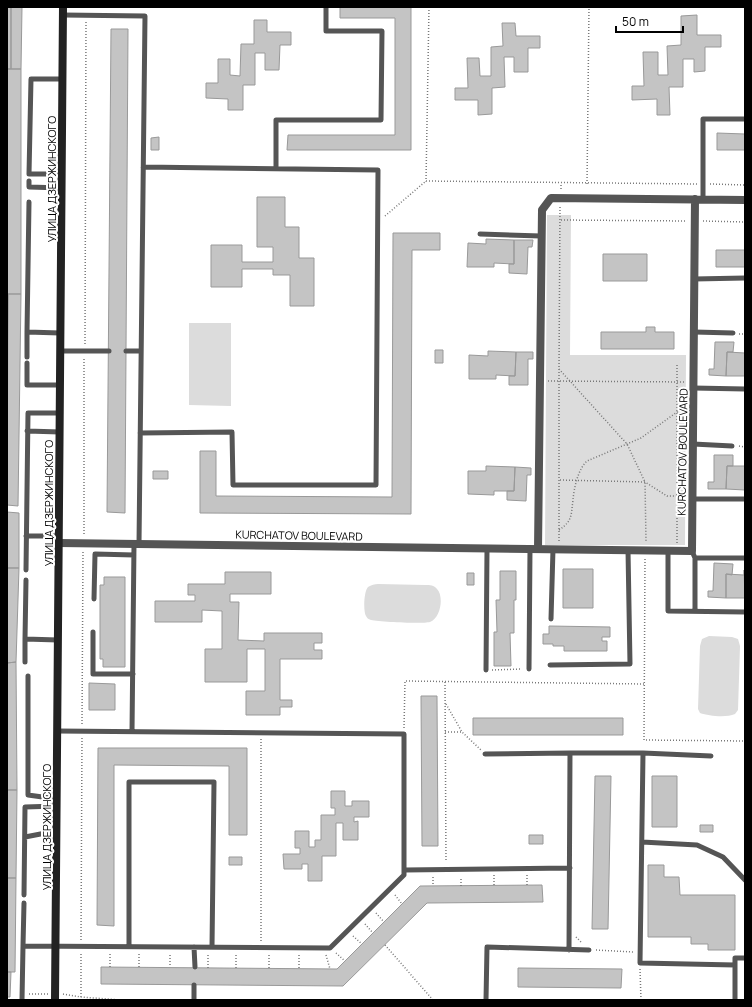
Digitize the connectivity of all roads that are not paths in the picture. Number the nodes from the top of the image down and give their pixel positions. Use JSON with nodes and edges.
{"nodes":[{"id":1,"x":326,"y":7,"type":"edge"},
{"id":2,"x":63,"y":11,"type":"edge"},
{"id":3,"x":62,"y":79,"type":"junction"},
{"id":4,"x":745,"y":119,"type":"edge"},
{"id":5,"x":144,"y":168,"type":"junction"},
{"id":6,"x":276,"y":169,"type":"junction"},
{"id":7,"x":62,"y":174,"type":"junction"},
{"id":8,"x":29,"y":181,"type":"dead end"},
{"id":9,"x":62,"y":188,"type":"junction"},
{"id":10,"x":699,"y":199,"type":"junction"},
{"id":11,"x":745,"y":200,"type":"edge"},
{"id":12,"x":29,"y":202,"type":"dead end"},
{"id":13,"x":480,"y":234,"type":"dead end"},
{"id":14,"x":541,"y":236,"type":"junction"},
{"id":15,"x":745,"y":278,"type":"edge"},
{"id":16,"x":694,"y":279,"type":"junction"},
{"id":17,"x":27,"y":332,"type":"junction"},
{"id":18,"x":694,"y":332,"type":"junction"},
{"id":19,"x":60,"y":333,"type":"junction"},
{"id":20,"x":733,"y":333,"type":"dead end"},
{"id":21,"x":60,"y":351,"type":"junction"},
{"id":22,"x":108,"y":351,"type":"dead end"},
{"id":23,"x":126,"y":351,"type":"dead end"},
{"id":24,"x":141,"y":351,"type":"junction"},
{"id":25,"x":27,"y":357,"type":"dead end"},
{"id":26,"x":27,"y":364,"type":"dead end"},
{"id":27,"x":60,"y":385,"type":"junction"},
{"id":28,"x":694,"y":385,"type":"junction"},
{"id":29,"x":745,"y":389,"type":"edge"},
{"id":30,"x":60,"y":413,"type":"junction"},
{"id":31,"x":28,"y":431,"type":"junction"},
{"id":32,"x":60,"y":432,"type":"junction"},
{"id":33,"x":140,"y":433,"type":"junction"},
{"id":34,"x":693,"y":444,"type":"junction"},
{"id":35,"x":732,"y":446,"type":"dead end"},
{"id":36,"x":692,"y":498,"type":"junction"},
{"id":37,"x":745,"y":500,"type":"edge"},
{"id":38,"x":26,"y":536,"type":"junction"},
{"id":39,"x":59,"y":540,"type":"junction"},
{"id":40,"x":136,"y":544,"type":"junction"},
{"id":41,"x":487,"y":548,"type":"junction"},
{"id":42,"x":534,"y":549,"type":"junction"},
{"id":43,"x":556,"y":549,"type":"junction"},
{"id":44,"x":628,"y":550,"type":"junction"},
{"id":45,"x":668,"y":551,"type":"junction"},
{"id":46,"x":693,"y":554,"type":"junction"},
{"id":47,"x":134,"y":555,"type":"junction"},
{"id":48,"x":745,"y":558,"type":"edge"},
{"id":49,"x":26,"y":570,"type":"dead end"},
{"id":50,"x":26,"y":580,"type":"dead end"},
{"id":51,"x":94,"y":599,"type":"dead end"},
{"id":52,"x":695,"y":611,"type":"junction"},
{"id":53,"x":745,"y":612,"type":"edge"},
{"id":54,"x":551,"y":619,"type":"dead end"},
{"id":55,"x":93,"y":632,"type":"dead end"},
{"id":56,"x":25,"y":639,"type":"junction"},
{"id":57,"x":58,"y":640,"type":"junction"},
{"id":58,"x":25,"y":662,"type":"dead end"},
{"id":59,"x":550,"y":666,"type":"dead end"},
{"id":60,"x":528,"y":669,"type":"road end"},
{"id":61,"x":486,"y":670,"type":"road end"},
{"id":62,"x":133,"y":674,"type":"junction"},
{"id":63,"x":28,"y":676,"type":"dead end"},
{"id":64,"x":57,"y":732,"type":"junction"},
{"id":65,"x":132,"y":732,"type":"junction"},
{"id":66,"x":570,"y":753,"type":"junction"},
{"id":67,"x":643,"y":753,"type":"junction"},
{"id":68,"x":485,"y":754,"type":"road end"},
{"id":69,"x":711,"y":756,"type":"dead end"},
{"id":70,"x":57,"y":802,"type":"junction"},
{"id":71,"x":56,"y":830,"type":"junction"},
{"id":72,"x":24,"y":837,"type":"junction"},
{"id":73,"x":642,"y":842,"type":"junction"},
{"id":74,"x":570,"y":868,"type":"junction"},
{"id":75,"x":405,"y":870,"type":"junction"},
{"id":76,"x":745,"y":880,"type":"edge"},
{"id":77,"x":24,"y":895,"type":"dead end"},
{"id":78,"x":24,"y":903,"type":"dead end"},
{"id":79,"x":23,"y":946,"type":"junction"},
{"id":80,"x":56,"y":946,"type":"junction"},
{"id":81,"x":129,"y":946,"type":"junction"},
{"id":82,"x":194,"y":947,"type":"junction"},
{"id":83,"x":210,"y":947,"type":"junction"},
{"id":84,"x":569,"y":950,"type":"junction"},
{"id":85,"x":589,"y":950,"type":"road end"},
{"id":86,"x":745,"y":954,"type":"edge"},
{"id":87,"x":736,"y":958,"type":"junction"},
{"id":88,"x":745,"y":958,"type":"edge"},
{"id":89,"x":736,"y":965,"type":"junction"},
{"id":90,"x":195,"y":968,"type":"dead end"},
{"id":91,"x":194,"y":984,"type":"dead end"},
{"id":92,"x":55,"y":997,"type":"edge"},
{"id":93,"x":22,"y":1000,"type":"edge"},
{"id":94,"x":194,"y":1000,"type":"edge"},
{"id":95,"x":486,"y":1000,"type":"edge"},
{"id":96,"x":735,"y":1000,"type":"edge"}],
"edges":[{"from":1,"to":6,"type":"lane"},
{"from":2,"to":3,"type":"main road","name":"УЛИЦА ДЗЕРЖИНСКОГО"},
{"from":2,"to":5,"type":"lane"},
{"from":3,"to":7,"type":"main road","name":"УЛИЦА ДЗЕРЖИНСКОГО"},
{"from":3,"to":7,"type":"lane"},
{"from":4,"to":10,"type":"lane"},
{"from":5,"to":6,"type":"lane"},
{"from":5,"to":24,"type":"lane"},
{"from":6,"to":33,"type":"lane"},
{"from":7,"to":9,"type":"main road","name":"УЛИЦА ДЗЕРЖИНСКОГО"},
{"from":8,"to":9,"type":"lane"},
{"from":9,"to":19,"type":"main road","name":"УЛИЦА ДЗЕРЖИНСКОГО"},
{"from":10,"to":11,"type":"street"},
{"from":10,"to":14,"type":"street"},
{"from":10,"to":16,"type":"street","name":"KURCHATOV BOULEVARD"},
{"from":12,"to":17,"type":"lane"},
{"from":13,"to":14,"type":"lane"},
{"from":14,"to":42,"type":"street"},
{"from":15,"to":16,"type":"lane"},
{"from":16,"to":18,"type":"street","name":"KURCHATOV BOULEVARD"},
{"from":17,"to":19,"type":"lane"},
{"from":17,"to":25,"type":"lane"},
{"from":18,"to":20,"type":"lane"},
{"from":18,"to":28,"type":"street","name":"KURCHATOV BOULEVARD"},
{"from":19,"to":21,"type":"main road","name":"УЛИЦА ДЗЕРЖИНСКОГО"},
{"from":21,"to":22,"type":"lane"},
{"from":21,"to":27,"type":"main road","name":"УЛИЦА ДЗЕРЖИНСКОГО"},
{"from":23,"to":24,"type":"lane"},
{"from":24,"to":33,"type":"lane"},
{"from":26,"to":27,"type":"lane"},
{"from":27,"to":30,"type":"main road","name":"УЛИЦА ДЗЕРЖИНСКОГО"},
{"from":28,"to":29,"type":"lane"},
{"from":28,"to":34,"type":"street","name":"KURCHATOV BOULEVARD"},
{"from":30,"to":31,"type":"lane"},
{"from":30,"to":32,"type":"main road","name":"УЛИЦА ДЗЕРЖИНСКОГО"},
{"from":31,"to":32,"type":"lane"},
{"from":31,"to":38,"type":"lane"},
{"from":32,"to":39,"type":"main road","name":"УЛИЦА ДЗЕРЖИНСКОГО"},
{"from":33,"to":40,"type":"lane"},
{"from":34,"to":35,"type":"lane"},
{"from":34,"to":36,"type":"street","name":"KURCHATOV BOULEVARD"},
{"from":36,"to":37,"type":"lane"},
{"from":36,"to":46,"type":"street","name":"KURCHATOV BOULEVARD"},
{"from":38,"to":39,"type":"lane"},
{"from":38,"to":49,"type":"lane"},
{"from":39,"to":40,"type":"street","name":"KURCHATOV BOULEVARD"},
{"from":39,"to":57,"type":"main road","name":"УЛИЦА ДЗЕРЖИНСКОГО"},
{"from":40,"to":41,"type":"street","name":"KURCHATOV BOULEVARD"},
{"from":40,"to":47,"type":"lane"},
{"from":41,"to":42,"type":"street","name":"KURCHATOV BOULEVARD"},
{"from":41,"to":61,"type":"lane"},
{"from":42,"to":43,"type":"street","name":"KURCHATOV BOULEVARD"},
{"from":42,"to":60,"type":"lane"},
{"from":43,"to":44,"type":"street","name":"KURCHATOV BOULEVARD"},
{"from":43,"to":54,"type":"lane"},
{"from":44,"to":45,"type":"street","name":"KURCHATOV BOULEVARD"},
{"from":44,"to":59,"type":"lane"},
{"from":45,"to":46,"type":"street","name":"KURCHATOV BOULEVARD"},
{"from":45,"to":52,"type":"lane"},
{"from":46,"to":48,"type":"lane"},
{"from":46,"to":52,"type":"lane"},
{"from":47,"to":51,"type":"lane"},
{"from":47,"to":62,"type":"lane"},
{"from":50,"to":56,"type":"lane"},
{"from":52,"to":53,"type":"lane"},
{"from":55,"to":62,"type":"lane"},
{"from":56,"to":57,"type":"lane"},
{"from":56,"to":58,"type":"lane"},
{"from":57,"to":64,"type":"main road","name":"УЛИЦА ДЗЕРЖИНСКОГО"},
{"from":62,"to":65,"type":"lane"},
{"from":63,"to":70,"type":"lane"},
{"from":64,"to":65,"type":"lane"},
{"from":64,"to":70,"type":"main road","name":"УЛИЦА ДЗЕРЖИНСКОГО"},
{"from":65,"to":75,"type":"lane"},
{"from":66,"to":67,"type":"lane"},
{"from":66,"to":68,"type":"lane"},
{"from":66,"to":74,"type":"lane"},
{"from":67,"to":69,"type":"lane"},
{"from":67,"to":73,"type":"lane"},
{"from":70,"to":71,"type":"main road","name":"УЛИЦА ДЗЕРЖИНСКОГО"},
{"from":70,"to":72,"type":"lane"},
{"from":71,"to":72,"type":"lane"},
{"from":71,"to":80,"type":"main road","name":"УЛИЦА ДЗЕРЖИНСКОГО"},
{"from":72,"to":77,"type":"lane"},
{"from":73,"to":76,"type":"lane"},
{"from":73,"to":89,"type":"lane"},
{"from":74,"to":75,"type":"lane"},
{"from":74,"to":84,"type":"lane"},
{"from":75,"to":83,"type":"lane"},
{"from":78,"to":79,"type":"lane"},
{"from":79,"to":80,"type":"lane"},
{"from":79,"to":93,"type":"lane"},
{"from":80,"to":81,"type":"lane"},
{"from":80,"to":92,"type":"main road","name":"УЛИЦА ДЗЕРЖИНСКОГО"},
{"from":81,"to":82,"type":"lane"},
{"from":81,"to":83,"type":"lane"},
{"from":82,"to":83,"type":"lane"},
{"from":82,"to":90,"type":"lane"},
{"from":84,"to":85,"type":"lane"},
{"from":84,"to":95,"type":"lane"},
{"from":86,"to":87,"type":"lane"},
{"from":87,"to":88,"type":"lane"},
{"from":87,"to":89,"type":"lane"},
{"from":89,"to":96,"type":"lane"},
{"from":91,"to":94,"type":"lane"}]}
